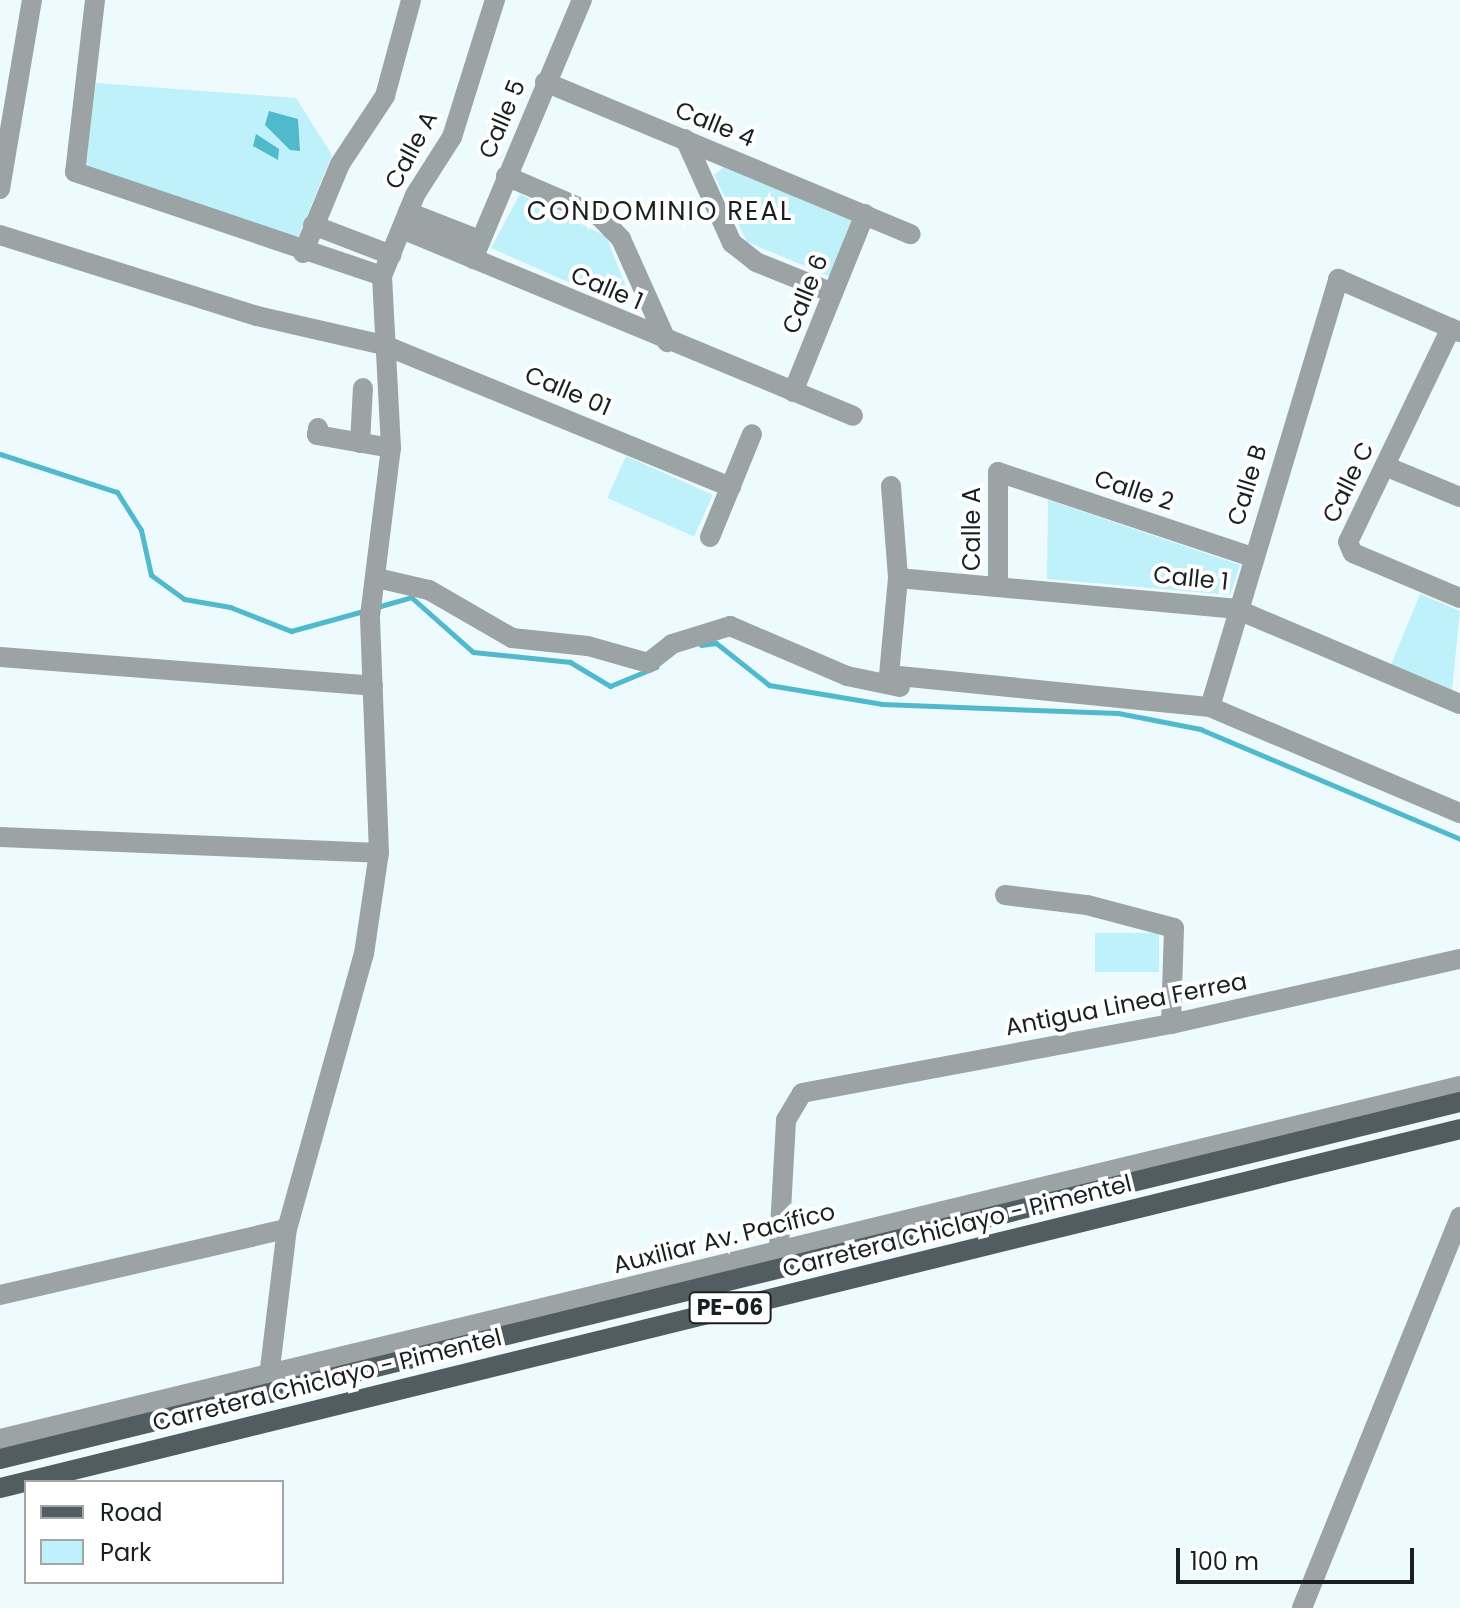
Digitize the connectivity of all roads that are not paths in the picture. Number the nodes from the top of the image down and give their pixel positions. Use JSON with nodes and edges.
{"nodes":[{"id":1,"x":32,"y":0,"type":"edge"},
{"id":2,"x":95,"y":0,"type":"edge"},
{"id":3,"x":411,"y":0,"type":"edge"},
{"id":4,"x":495,"y":0,"type":"edge"},
{"id":5,"x":582,"y":0,"type":"edge"},
{"id":6,"x":545,"y":82,"type":"junction"},
{"id":7,"x":685,"y":139,"type":"junction"},
{"id":8,"x":506,"y":176,"type":"junction"},
{"id":9,"x":0,"y":189,"type":"edge"},
{"id":10,"x":865,"y":214,"type":"junction"},
{"id":11,"x":405,"y":220,"type":"junction"},
{"id":12,"x":313,"y":225,"type":"junction"},
{"id":13,"x":911,"y":234,"type":"dead end"},
{"id":14,"x":0,"y":235,"type":"edge"},
{"id":15,"x":476,"y":250,"type":"junction"},
{"id":16,"x":303,"y":253,"type":"junction"},
{"id":17,"x":391,"y":255,"type":"junction"},
{"id":18,"x":382,"y":276,"type":"junction"},
{"id":19,"x":833,"y":293,"type":"junction"},
{"id":20,"x":1456,"y":330,"type":"edge"},
{"id":21,"x":667,"y":342,"type":"junction"},
{"id":22,"x":384,"y":345,"type":"junction"},
{"id":23,"x":363,"y":388,"type":"dead end"},
{"id":24,"x":793,"y":392,"type":"junction"},
{"id":25,"x":853,"y":416,"type":"dead end"},
{"id":26,"x":318,"y":428,"type":"dead end"},
{"id":27,"x":752,"y":434,"type":"dead end"},
{"id":28,"x":360,"y":443,"type":"junction"},
{"id":29,"x":391,"y":448,"type":"junction"},
{"id":30,"x":1385,"y":466,"type":"junction"},
{"id":31,"x":998,"y":472,"type":"joint"},
{"id":32,"x":891,"y":486,"type":"dead end"},
{"id":33,"x":731,"y":487,"type":"junction"},
{"id":34,"x":1460,"y":497,"type":"edge"},
{"id":35,"x":710,"y":537,"type":"dead end"},
{"id":36,"x":1252,"y":557,"type":"junction"},
{"id":37,"x":898,"y":578,"type":"junction"},
{"id":38,"x":375,"y":585,"type":"junction"},
{"id":39,"x":998,"y":586,"type":"junction"},
{"id":40,"x":1460,"y":598,"type":"edge"},
{"id":41,"x":1236,"y":609,"type":"junction"},
{"id":42,"x":0,"y":657,"type":"edge"},
{"id":43,"x":373,"y":686,"type":"junction"},
{"id":44,"x":900,"y":687,"type":"dead end"},
{"id":45,"x":1460,"y":704,"type":"edge"},
{"id":46,"x":1210,"y":707,"type":"junction"},
{"id":47,"x":1460,"y":813,"type":"edge"},
{"id":48,"x":0,"y":837,"type":"edge"},
{"id":49,"x":379,"y":853,"type":"junction"},
{"id":50,"x":1005,"y":895,"type":"dead end"},
{"id":51,"x":1460,"y":959,"type":"edge"},
{"id":52,"x":1171,"y":1024,"type":"junction"},
{"id":53,"x":1460,"y":1086,"type":"edge"},
{"id":54,"x":1460,"y":1102,"type":"edge"},
{"id":55,"x":1460,"y":1129,"type":"edge"},
{"id":56,"x":1460,"y":1217,"type":"edge"},
{"id":57,"x":287,"y":1229,"type":"junction"},
{"id":58,"x":778,"y":1258,"type":"junction"},
{"id":59,"x":0,"y":1295,"type":"edge"},
{"id":60,"x":268,"y":1384,"type":"junction"},
{"id":61,"x":0,"y":1439,"type":"edge"},
{"id":62,"x":0,"y":1461,"type":"edge"},
{"id":63,"x":31,"y":1480,"type":"edge"},
{"id":64,"x":24,"y":1482,"type":"edge"},
{"id":65,"x":2,"y":1487,"type":"edge"},
{"id":66,"x":1302,"y":1608,"type":"edge"}],
"edges":[{"from":1,"to":9,"type":"street"},
{"from":2,"to":16,"type":"street"},
{"from":3,"to":12,"type":"street"},
{"from":4,"to":11,"type":"street","name":"Calle A"},
{"from":5,"to":6,"type":"street","name":"Calle 5"},
{"from":6,"to":7,"type":"street","name":"Calle 4"},
{"from":6,"to":8,"type":"street","name":"Calle 5"},
{"from":7,"to":10,"type":"street","name":"Calle 4"},
{"from":7,"to":19,"type":"street"},
{"from":8,"to":15,"type":"street","name":"Calle 5"},
{"from":8,"to":21,"type":"street"},
{"from":10,"to":13,"type":"street","name":"Calle 4"},
{"from":10,"to":19,"type":"street","name":"Calle 6"},
{"from":11,"to":15,"type":"street","name":"Calle 1"},
{"from":11,"to":17,"type":"street","name":"Calle A"},
{"from":12,"to":16,"type":"street"},
{"from":12,"to":17,"type":"street"},
{"from":14,"to":22,"type":"street","name":"Calle 01"},
{"from":15,"to":21,"type":"street","name":"Calle 1"},
{"from":16,"to":18,"type":"street"},
{"from":17,"to":18,"type":"street","name":"Calle A"},
{"from":18,"to":22,"type":"street"},
{"from":19,"to":24,"type":"street","name":"Calle 6"},
{"from":20,"to":30,"type":"street","name":"Calle C"},
{"from":20,"to":36,"type":"street","name":"Calle B"},
{"from":21,"to":24,"type":"street","name":"Calle 1"},
{"from":22,"to":29,"type":"street"},
{"from":22,"to":33,"type":"street","name":"Calle 01"},
{"from":23,"to":28,"type":"street"},
{"from":24,"to":25,"type":"street","name":"Calle 1"},
{"from":26,"to":28,"type":"street"},
{"from":27,"to":33,"type":"street"},
{"from":28,"to":29,"type":"street"},
{"from":29,"to":38,"type":"street"},
{"from":30,"to":34,"type":"street"},
{"from":30,"to":40,"type":"street","name":"Calle C"},
{"from":31,"to":36,"type":"street","name":"Calle 2"},
{"from":31,"to":39,"type":"street","name":"Calle A"},
{"from":32,"to":37,"type":"street"},
{"from":33,"to":35,"type":"street"},
{"from":36,"to":41,"type":"street","name":"Calle B"},
{"from":37,"to":39,"type":"street","name":"Calle 1"},
{"from":37,"to":46,"type":"street"},
{"from":38,"to":43,"type":"street"},
{"from":38,"to":44,"type":"street"},
{"from":39,"to":41,"type":"street","name":"Calle 1"},
{"from":41,"to":45,"type":"street","name":"Calle 1"},
{"from":41,"to":46,"type":"street","name":"Calle B"},
{"from":42,"to":43,"type":"street"},
{"from":43,"to":49,"type":"street"},
{"from":46,"to":47,"type":"street"},
{"from":48,"to":49,"type":"street"},
{"from":49,"to":57,"type":"street"},
{"from":50,"to":52,"type":"street"},
{"from":51,"to":52,"type":"street","name":"Antigua Linea Ferrea"},
{"from":52,"to":58,"type":"street","name":"Antigua Linea Ferrea"},
{"from":53,"to":58,"type":"street","name":"Auxiliar Av. Pacífico"},
{"from":54,"to":58,"type":"main road","name":"Carretera Chiclayo - Pimentel","number":"PE-06"},
{"from":55,"to":63,"type":"main road","name":"Carretera Chiclayo - Pimentel","number":"PE-06"},
{"from":56,"to":66,"type":"street"},
{"from":57,"to":59,"type":"street"},
{"from":57,"to":60,"type":"street"},
{"from":58,"to":60,"type":"main road","name":"Carretera Chiclayo - Pimentel","number":"PE-06"},
{"from":60,"to":61,"type":"street"},
{"from":60,"to":62,"type":"main road","name":"Carretera Chiclayo - Pimentel","number":"PE-06"},
{"from":62,"to":65,"type":"main road"},
{"from":64,"to":65,"type":"main road","name":"Carretera Chiclayo - Pimentel","number":"PE-06"}]}
